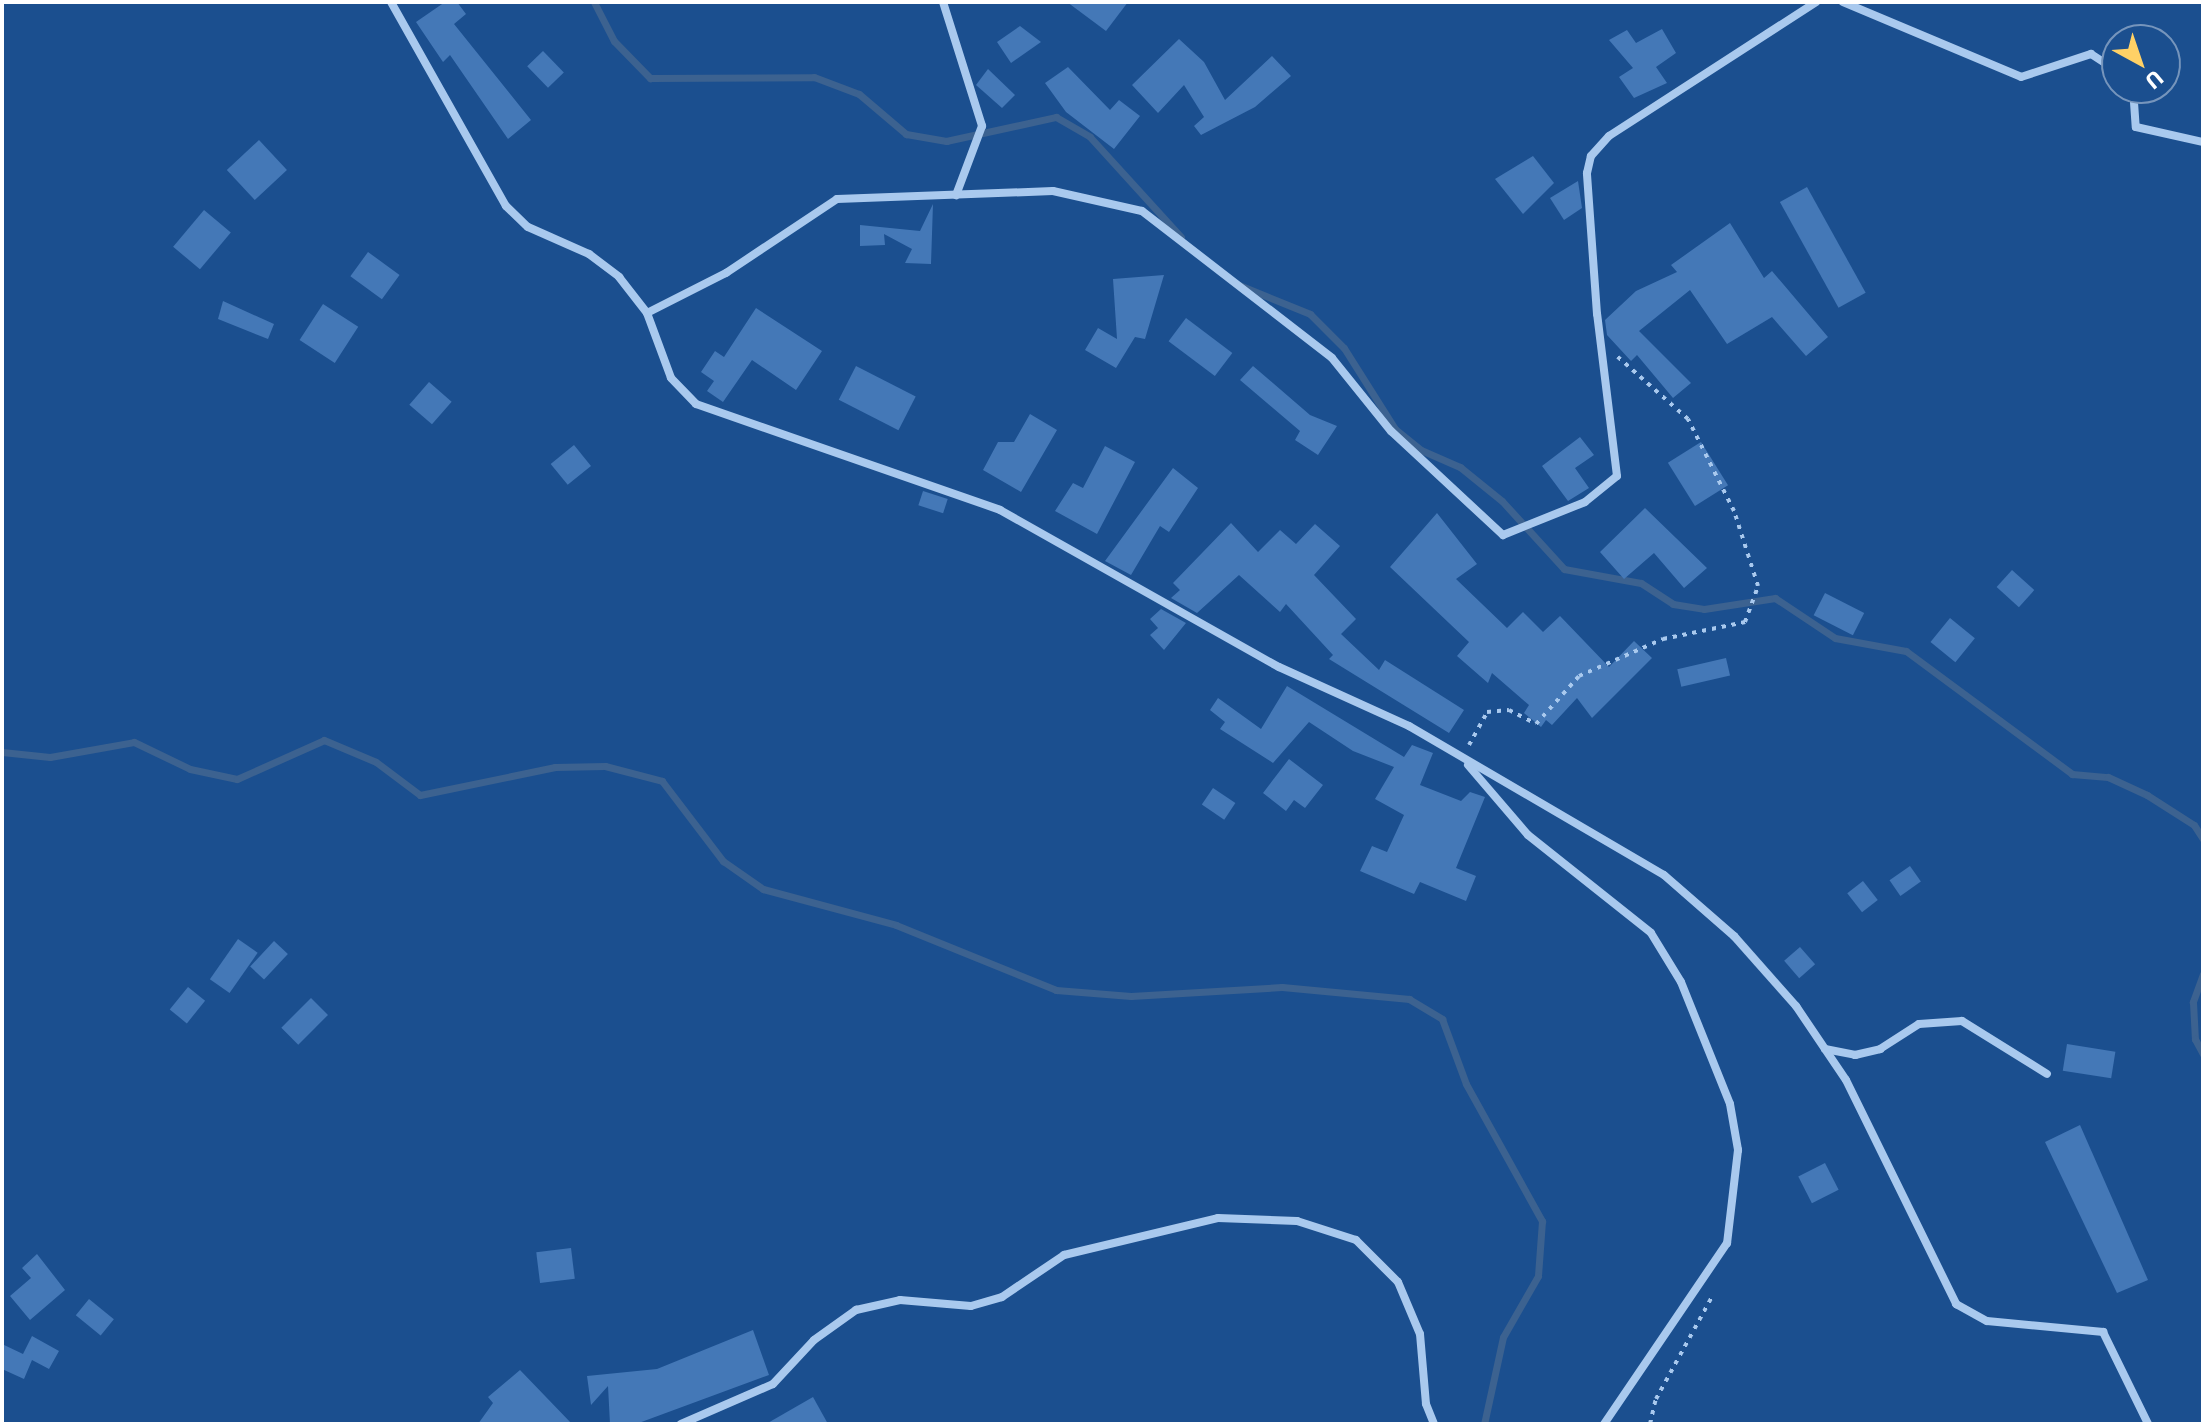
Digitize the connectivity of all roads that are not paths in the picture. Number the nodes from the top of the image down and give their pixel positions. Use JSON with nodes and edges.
{"nodes":[{"id":1,"x":391,"y":2,"type":"edge"},
{"id":2,"x":943,"y":2,"type":"edge"},
{"id":3,"x":1816,"y":2,"type":"edge"},
{"id":4,"x":1843,"y":2,"type":"edge"},
{"id":5,"x":2101,"y":61,"type":"edge"},
{"id":6,"x":2134,"y":104,"type":"edge"},
{"id":7,"x":2203,"y":142,"type":"edge"},
{"id":8,"x":956,"y":195,"type":"junction"},
{"id":9,"x":647,"y":313,"type":"junction"},
{"id":10,"x":1463,"y":758,"type":"junction"},
{"id":11,"x":1824,"y":1049,"type":"junction"},
{"id":12,"x":2047,"y":1074,"type":"dead end"},
{"id":13,"x":681,"y":1424,"type":"edge"},
{"id":14,"x":1434,"y":1424,"type":"edge"},
{"id":15,"x":1604,"y":1424,"type":"edge"},
{"id":16,"x":2148,"y":1424,"type":"edge"}],
"edges":[{"from":1,"to":9,"type":"street"},
{"from":2,"to":8,"type":"street"},
{"from":3,"to":8,"type":"street"},
{"from":4,"to":5,"type":"street"},
{"from":6,"to":7,"type":"street"},
{"from":8,"to":9,"type":"street"},
{"from":9,"to":10,"type":"street"},
{"from":10,"to":11,"type":"street"},
{"from":10,"to":15,"type":"street"},
{"from":11,"to":12,"type":"street"},
{"from":11,"to":16,"type":"street"},
{"from":13,"to":14,"type":"street"}]}
